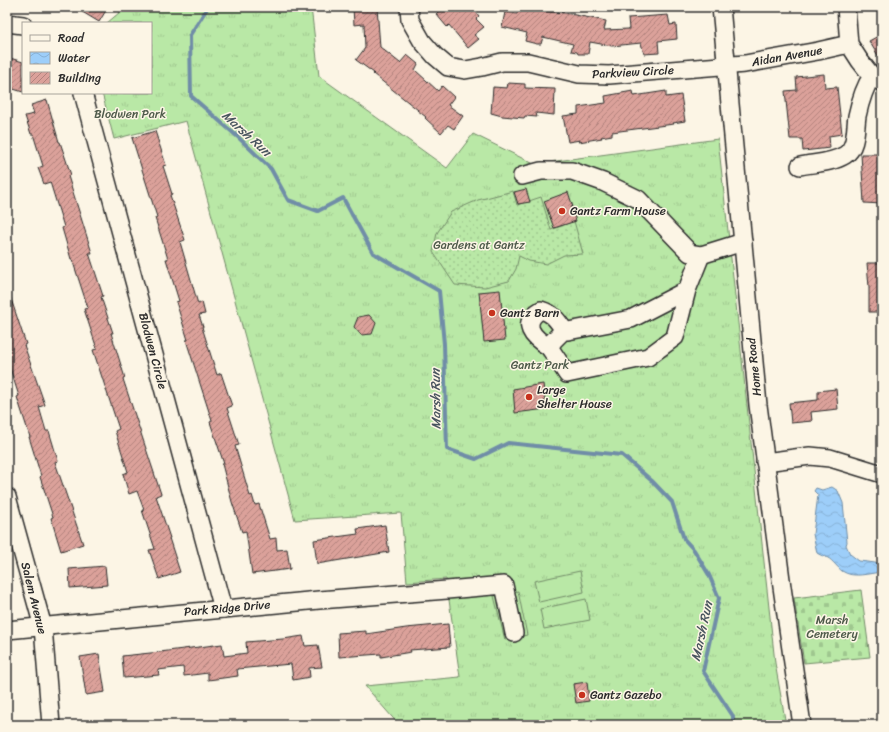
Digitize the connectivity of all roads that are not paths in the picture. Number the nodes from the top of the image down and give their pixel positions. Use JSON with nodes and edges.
{"nodes":[{"id":1,"x":409,"y":7,"type":"edge"},
{"id":2,"x":721,"y":7,"type":"edge"},
{"id":3,"x":846,"y":7,"type":"edge"},
{"id":4,"x":7,"y":23,"type":"edge"},
{"id":5,"x":22,"y":25,"type":"edge"},
{"id":6,"x":849,"y":44,"type":"junction"},
{"id":7,"x":726,"y":66,"type":"junction"},
{"id":8,"x":877,"y":79,"type":"edge"},
{"id":9,"x":83,"y":94,"type":"edge"},
{"id":10,"x":800,"y":166,"type":"dead end"},
{"id":11,"x":522,"y":176,"type":"dead end"},
{"id":12,"x":743,"y":242,"type":"junction"},
{"id":13,"x":701,"y":255,"type":"junction"},
{"id":14,"x":687,"y":290,"type":"junction"},
{"id":15,"x":564,"y":330,"type":"junction"},
{"id":16,"x":549,"y":347,"type":"junction"},
{"id":17,"x":765,"y":462,"type":"junction"},
{"id":18,"x":882,"y":474,"type":"edge"},
{"id":19,"x":7,"y":497,"type":"edge"},
{"id":20,"x":224,"y":609,"type":"junction"},
{"id":21,"x":43,"y":626,"type":"junction"},
{"id":22,"x":7,"y":630,"type":"edge"},
{"id":23,"x":514,"y":633,"type":"dead end"},
{"id":24,"x":52,"y":725,"type":"edge"},
{"id":25,"x":802,"y":725,"type":"edge"}],
"edges":[{"from":1,"to":7,"type":"street","name":"Parkview Circle"},
{"from":2,"to":7,"type":"street","name":"Home Road"},
{"from":3,"to":6,"type":"street"},
{"from":4,"to":5,"type":"street"},
{"from":6,"to":7,"type":"street","name":"Aidan Avenue"},
{"from":6,"to":8,"type":"street"},
{"from":7,"to":12,"type":"street","name":"Home Road"},
{"from":8,"to":10,"type":"street"},
{"from":9,"to":20,"type":"street","name":"Blodwen Circle"},
{"from":11,"to":13,"type":"street"},
{"from":12,"to":13,"type":"street"},
{"from":12,"to":17,"type":"street","name":"Home Road"},
{"from":13,"to":14,"type":"street"},
{"from":14,"to":15,"type":"street"},
{"from":14,"to":16,"type":"street"},
{"from":15,"to":16,"type":"street"},
{"from":15,"to":16,"type":"street"},
{"from":17,"to":18,"type":"street"},
{"from":17,"to":25,"type":"street","name":"Home Road"},
{"from":19,"to":21,"type":"street","name":"Salem Avenue"},
{"from":20,"to":21,"type":"street","name":"Park Ridge Drive"},
{"from":20,"to":23,"type":"street","name":"Park Ridge Drive"},
{"from":21,"to":22,"type":"street","name":"Park Ridge Drive"},
{"from":21,"to":24,"type":"street","name":"Salem Avenue"}]}
